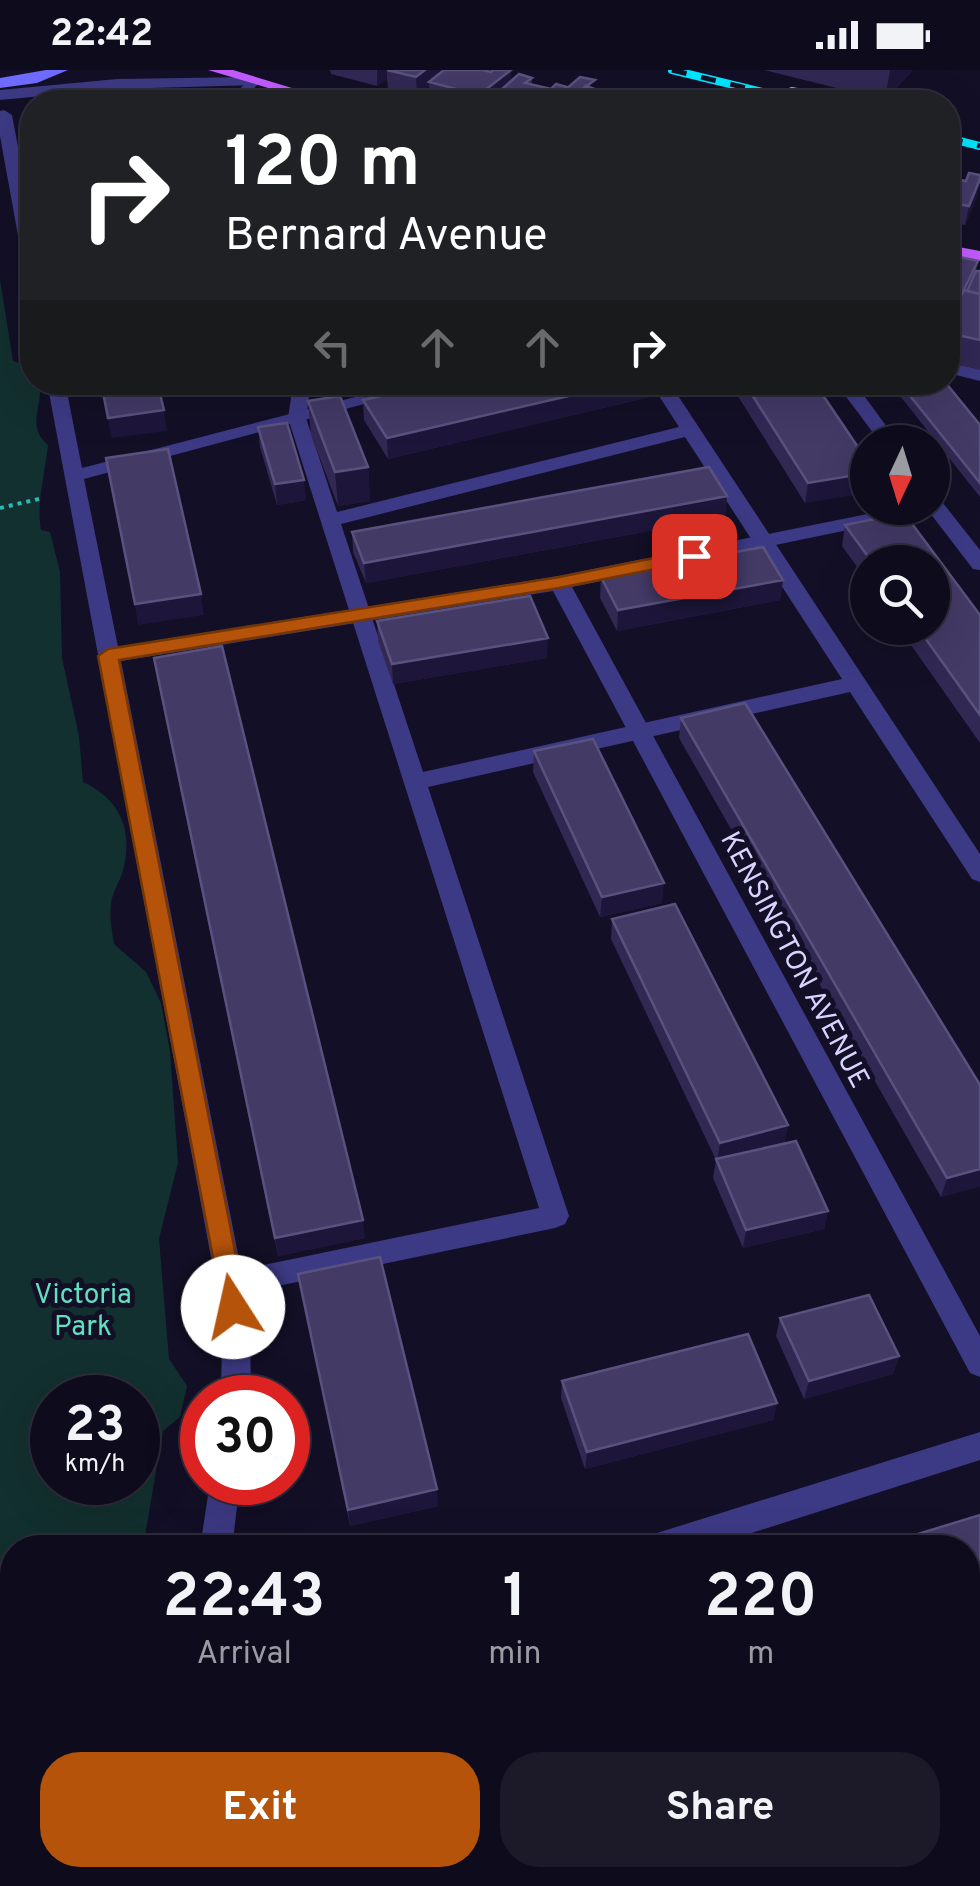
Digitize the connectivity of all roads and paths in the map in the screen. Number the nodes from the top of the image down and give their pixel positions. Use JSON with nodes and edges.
{"nodes":[{"id":1,"x":60,"y":70,"type":"edge"},
{"id":2,"x":216,"y":70,"type":"edge"},
{"id":3,"x":252,"y":82,"type":"junction"},
{"id":4,"x":0,"y":83,"type":"edge"},
{"id":5,"x":46,"y":90,"type":"edge"},
{"id":6,"x":244,"y":90,"type":"edge"},
{"id":7,"x":283,"y":90,"type":"edge"},
{"id":8,"x":4,"y":115,"type":"dead end"},
{"id":9,"x":20,"y":200,"type":"edge"},
{"id":10,"x":58,"y":395,"type":"edge"},
{"id":11,"x":299,"y":395,"type":"edge"},
{"id":12,"x":386,"y":395,"type":"edge"},
{"id":13,"x":667,"y":395,"type":"edge"},
{"id":14,"x":854,"y":395,"type":"edge"},
{"id":15,"x":297,"y":418,"type":"junction"},
{"id":16,"x":876,"y":425,"type":"edge"},
{"id":17,"x":690,"y":430,"type":"junction"},
{"id":18,"x":74,"y":483,"type":"junction"},
{"id":19,"x":0,"y":508,"type":"edge"},
{"id":20,"x":331,"y":520,"type":"junction"},
{"id":21,"x":850,"y":522,"type":"edge"},
{"id":22,"x":948,"y":525,"type":"edge"},
{"id":23,"x":761,"y":540,"type":"junction"},
{"id":24,"x":980,"y":564,"type":"edge"},
{"id":25,"x":559,"y":582,"type":"junction"},
{"id":26,"x":364,"y":614,"type":"junction"},
{"id":27,"x":108,"y":656,"type":"junction"},
{"id":28,"x":854,"y":684,"type":"junction"},
{"id":29,"x":639,"y":732,"type":"junction"},
{"id":30,"x":416,"y":782,"type":"junction"},
{"id":31,"x":980,"y":873,"type":"edge"},
{"id":32,"x":230,"y":1284,"type":"junction"},
{"id":33,"x":980,"y":1364,"type":"edge"},
{"id":34,"x":236,"y":1375,"type":"edge"},
{"id":35,"x":980,"y":1446,"type":"edge"},
{"id":36,"x":222,"y":1505,"type":"edge"},
{"id":37,"x":218,"y":1535,"type":"edge"},
{"id":38,"x":698,"y":1535,"type":"edge"}],
"edges":[{"from":1,"to":4,"type":"street"},
{"from":2,"to":3,"type":"main road"},
{"from":3,"to":5,"type":"street"},
{"from":3,"to":6,"type":"street"},
{"from":3,"to":7,"type":"main road"},
{"from":8,"to":9,"type":"street"},
{"from":10,"to":18,"type":"street"},
{"from":11,"to":15,"type":"street"},
{"from":12,"to":15,"type":"street"},
{"from":13,"to":17,"type":"street"},
{"from":14,"to":16,"type":"street"},
{"from":15,"to":18,"type":"street"},
{"from":15,"to":20,"type":"street"},
{"from":17,"to":20,"type":"street"},
{"from":17,"to":23,"type":"street"},
{"from":18,"to":19,"type":"path"},
{"from":18,"to":27,"type":"street"},
{"from":20,"to":26,"type":"street"},
{"from":21,"to":23,"type":"street"},
{"from":22,"to":24,"type":"street"},
{"from":23,"to":25,"type":"street"},
{"from":23,"to":28,"type":"street"},
{"from":25,"to":26,"type":"street"},
{"from":25,"to":29,"type":"street","name":"KENSINGTON AVENUE"},
{"from":26,"to":27,"type":"street"},
{"from":26,"to":30,"type":"street"},
{"from":27,"to":32,"type":"street"},
{"from":28,"to":29,"type":"street"},
{"from":28,"to":31,"type":"street"},
{"from":29,"to":30,"type":"street"},
{"from":29,"to":33,"type":"street","name":"KENSINGTON AVENUE"},
{"from":30,"to":32,"type":"street"},
{"from":32,"to":34,"type":"street"},
{"from":35,"to":38,"type":"street"},
{"from":36,"to":37,"type":"street"}]}
